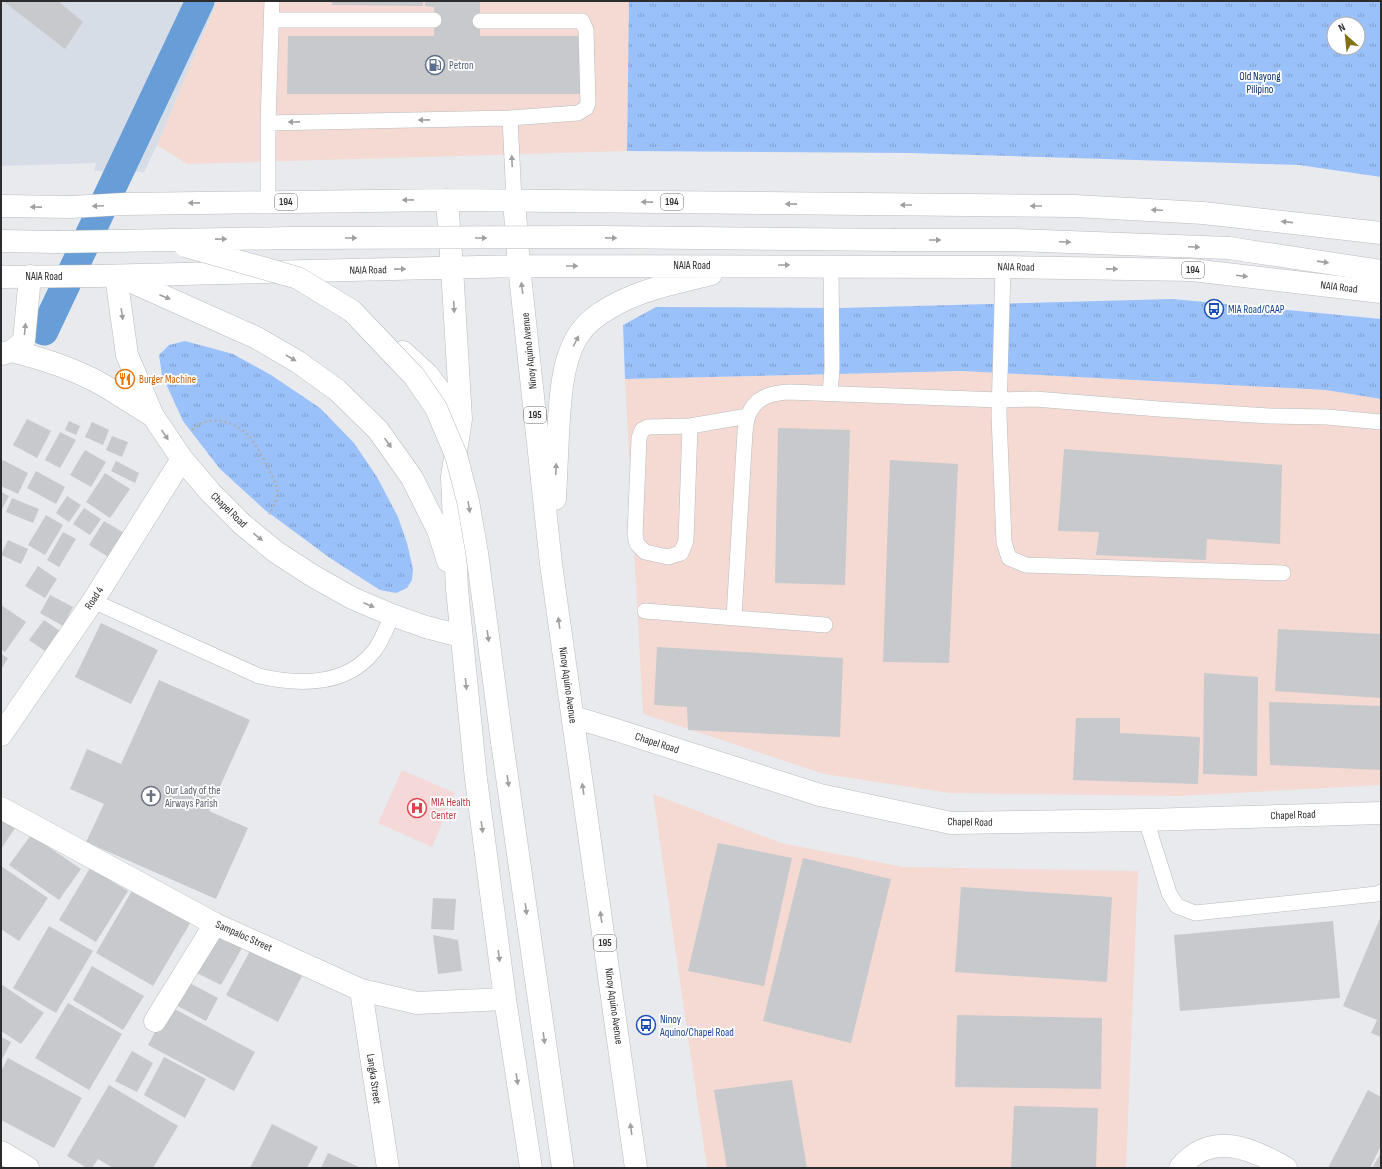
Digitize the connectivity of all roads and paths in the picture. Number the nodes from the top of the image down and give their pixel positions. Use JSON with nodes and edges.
{"nodes":[{"id":1,"x":272,"y":1,"type":"edge"},
{"id":2,"x":271,"y":20,"type":"junction"},
{"id":3,"x":434,"y":20,"type":"dead end"},
{"id":4,"x":480,"y":21,"type":"dead end"},
{"id":5,"x":510,"y":118,"type":"junction"},
{"id":6,"x":268,"y":123,"type":"junction"},
{"id":7,"x":447,"y":200,"type":"junction"},
{"id":8,"x":514,"y":200,"type":"junction"},
{"id":9,"x":268,"y":202,"type":"junction"},
{"id":10,"x":1,"y":206,"type":"edge"},
{"id":11,"x":1381,"y":233,"type":"edge"},
{"id":12,"x":1,"y":241,"type":"edge"},
{"id":13,"x":56,"y":242,"type":"junction"},
{"id":14,"x":519,"y":266,"type":"junction"},
{"id":15,"x":745,"y":266,"type":"junction"},
{"id":16,"x":831,"y":266,"type":"junction"},
{"id":17,"x":1003,"y":267,"type":"junction"},
{"id":18,"x":452,"y":268,"type":"junction"},
{"id":19,"x":1381,"y":271,"type":"edge"},
{"id":20,"x":249,"y":273,"type":"junction"},
{"id":21,"x":1,"y":276,"type":"edge"},
{"id":22,"x":38,"y":276,"type":"junction"},
{"id":23,"x":106,"y":276,"type":"junction"},
{"id":24,"x":1381,"y":292,"type":"edge"},
{"id":25,"x":7,"y":353,"type":"edge"},
{"id":26,"x":830,"y":393,"type":"junction"},
{"id":27,"x":999,"y":400,"type":"junction"},
{"id":28,"x":153,"y":416,"type":"junction"},
{"id":29,"x":748,"y":416,"type":"junction"},
{"id":30,"x":461,"y":419,"type":"junction"},
{"id":31,"x":1381,"y":422,"type":"edge"},
{"id":32,"x":200,"y":423,"type":"dead end"},
{"id":33,"x":690,"y":426,"type":"junction"},
{"id":34,"x":182,"y":459,"type":"junction"},
{"id":35,"x":273,"y":508,"type":"dead end"},
{"id":36,"x":551,"y":564,"type":"junction"},
{"id":37,"x":1283,"y":573,"type":"dead end"},
{"id":38,"x":457,"y":589,"type":"junction"},
{"id":39,"x":92,"y":601,"type":"junction"},
{"id":40,"x":645,"y":611,"type":"dead end"},
{"id":41,"x":392,"y":615,"type":"junction"},
{"id":42,"x":734,"y":617,"type":"junction"},
{"id":43,"x":824,"y":625,"type":"dead end"},
{"id":44,"x":461,"y":636,"type":"junction"},
{"id":45,"x":573,"y":717,"type":"junction"},
{"id":46,"x":1,"y":735,"type":"edge"},
{"id":47,"x":1,"y":808,"type":"edge"},
{"id":48,"x":1381,"y":813,"type":"edge"},
{"id":49,"x":1146,"y":820,"type":"junction"},
{"id":50,"x":1381,"y":892,"type":"edge"},
{"id":51,"x":215,"y":924,"type":"junction"},
{"id":52,"x":361,"y":990,"type":"junction"},
{"id":53,"x":505,"y":999,"type":"junction"},
{"id":54,"x":155,"y":1021,"type":"dead end"},
{"id":55,"x":1,"y":1152,"type":"edge"},
{"id":56,"x":28,"y":1168,"type":"edge"},
{"id":57,"x":388,"y":1168,"type":"edge"},
{"id":58,"x":531,"y":1168,"type":"edge"},
{"id":59,"x":563,"y":1168,"type":"edge"},
{"id":60,"x":636,"y":1168,"type":"edge"},
{"id":61,"x":1180,"y":1168,"type":"edge"},
{"id":62,"x":1286,"y":1168,"type":"edge"}],
"edges":[{"from":1,"to":2,"type":"lane"},
{"from":2,"to":3,"type":"lane"},
{"from":2,"to":6,"type":"lane"},
{"from":4,"to":5,"type":"lane"},
{"from":5,"to":6,"type":"lane","one_way":true},
{"from":8,"to":5,"type":"lane","one_way":true},
{"from":6,"to":9,"type":"lane"},
{"from":7,"to":8,"type":"main road","number":"194"},
{"from":7,"to":9,"type":"main road","number":"194","one_way":true},
{"from":7,"to":18,"type":"main road"},
{"from":11,"to":8,"type":"main road","number":"194","one_way":true},
{"from":8,"to":14,"type":"main road","name":"Ninoy Aquino Avenue","number":"195"},
{"from":9,"to":10,"type":"main road","number":"194","one_way":true},
{"from":12,"to":13,"type":"main road"},
{"from":13,"to":19,"type":"main road","one_way":true,"bridge":true},
{"from":13,"to":59,"type":"main road","one_way":true,"bridge":true},
{"from":14,"to":15,"type":"main road","name":"NAIA Road","number":"194","one_way":true},
{"from":14,"to":18,"type":"main road","name":"NAIA Road","number":"194"},
{"from":36,"to":14,"type":"main road","name":"Ninoy Aquino Avenue","number":"195","one_way":true},
{"from":15,"to":16,"type":"main road","name":"NAIA Road","number":"194","one_way":true},
{"from":36,"to":15,"type":"main road","one_way":true},
{"from":16,"to":17,"type":"main road","name":"NAIA Road","number":"194"},
{"from":16,"to":26,"type":"lane"},
{"from":17,"to":24,"type":"main road","name":"NAIA Road","number":"194","one_way":true},
{"from":17,"to":27,"type":"lane"},
{"from":20,"to":18,"type":"main road","name":"NAIA Road","number":"194","one_way":true},
{"from":18,"to":30,"type":"main road","one_way":true},
{"from":20,"to":23,"type":"main road","name":"NAIA Road","number":"194"},
{"from":20,"to":30,"type":"main road"},
{"from":21,"to":22,"type":"main road","name":"NAIA Road","number":"194"},
{"from":22,"to":23,"type":"main road","name":"NAIA Road","number":"194"},
{"from":25,"to":22,"type":"main road","one_way":true},
{"from":23,"to":28,"type":"main road","name":"Chapel Road","one_way":true},
{"from":23,"to":38,"type":"main road","one_way":true},
{"from":25,"to":28,"type":"main road"},
{"from":26,"to":27,"type":"lane"},
{"from":26,"to":29,"type":"lane"},
{"from":27,"to":31,"type":"lane"},
{"from":27,"to":37,"type":"lane"},
{"from":28,"to":34,"type":"main road","name":"Chapel Road","one_way":true},
{"from":29,"to":33,"type":"lane"},
{"from":29,"to":42,"type":"lane"},
{"from":30,"to":38,"type":"main road"},
{"from":32,"to":35,"type":"path"},
{"from":33,"to":33,"type":"lane"},
{"from":34,"to":39,"type":"main road","name":"Road 4"},
{"from":34,"to":41,"type":"main road","name":"Chapel Road","one_way":true},
{"from":45,"to":36,"type":"main road","name":"Ninoy Aquino Avenue","number":"195","one_way":true},
{"from":38,"to":44,"type":"main road"},
{"from":39,"to":41,"type":"lane"},
{"from":39,"to":46,"type":"main road","name":"Road 4"},
{"from":40,"to":42,"type":"lane"},
{"from":41,"to":44,"type":"main road","name":"Chapel Road"},
{"from":42,"to":43,"type":"lane"},
{"from":44,"to":53,"type":"main road","one_way":true},
{"from":45,"to":49,"type":"main road","name":"Chapel Road"},
{"from":60,"to":45,"type":"main road","name":"Ninoy Aquino Avenue","number":"195","one_way":true},
{"from":47,"to":51,"type":"main road","name":"Sampaloc Street"},
{"from":48,"to":49,"type":"main road","name":"Chapel Road"},
{"from":49,"to":50,"type":"lane"},
{"from":51,"to":52,"type":"main road","name":"Sampaloc Street"},
{"from":51,"to":54,"type":"main road"},
{"from":52,"to":53,"type":"main road","name":"Sampaloc Street"},
{"from":52,"to":57,"type":"main road","name":"Langka Street"},
{"from":53,"to":58,"type":"main road","one_way":true},
{"from":55,"to":56,"type":"main road"},
{"from":61,"to":62,"type":"main road"}]}
